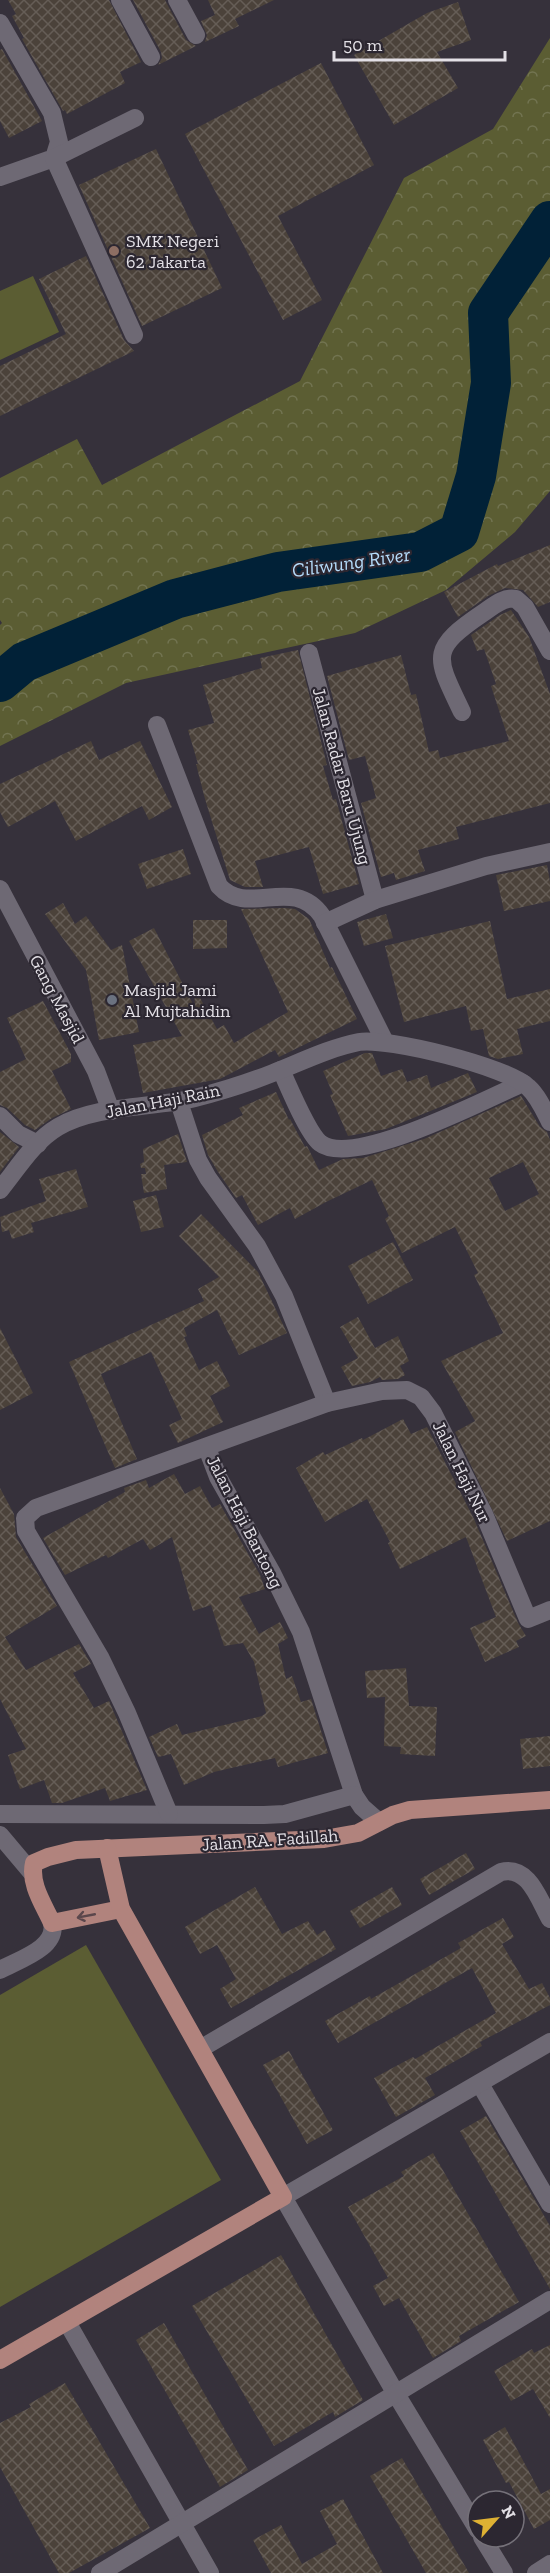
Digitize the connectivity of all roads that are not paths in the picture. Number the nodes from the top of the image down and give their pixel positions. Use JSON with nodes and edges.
{"nodes":[{"id":1,"x":120,"y":0,"type":"edge"},
{"id":2,"x":177,"y":0,"type":"edge"},
{"id":3,"x":0,"y":23,"type":"edge"},
{"id":4,"x":196,"y":35,"type":"dead end"},
{"id":5,"x":151,"y":57,"type":"dead end"},
{"id":6,"x":135,"y":118,"type":"dead end"},
{"id":7,"x":54,"y":158,"type":"junction"},
{"id":8,"x":0,"y":177,"type":"edge"},
{"id":9,"x":134,"y":335,"type":"dead end"},
{"id":10,"x":550,"y":651,"type":"edge"},
{"id":11,"x":309,"y":653,"type":"dead end"},
{"id":12,"x":462,"y":712,"type":"dead end"},
{"id":13,"x":157,"y":725,"type":"dead end"},
{"id":14,"x":550,"y":852,"type":"edge"},
{"id":15,"x":0,"y":889,"type":"edge"},
{"id":16,"x":375,"y":900,"type":"junction"},
{"id":17,"x":325,"y":922,"type":"junction"},
{"id":18,"x":385,"y":1042,"type":"junction"},
{"id":19,"x":280,"y":1070,"type":"junction"},
{"id":20,"x":523,"y":1083,"type":"junction"},
{"id":21,"x":179,"y":1102,"type":"junction"},
{"id":22,"x":111,"y":1111,"type":"junction"},
{"id":23,"x":0,"y":1116,"type":"edge"},
{"id":24,"x":550,"y":1122,"type":"edge"},
{"id":25,"x":38,"y":1143,"type":"junction"},
{"id":26,"x":0,"y":1190,"type":"edge"},
{"id":27,"x":327,"y":1403,"type":"junction"},
{"id":28,"x":207,"y":1448,"type":"junction"},
{"id":29,"x":550,"y":1610,"type":"edge"},
{"id":30,"x":354,"y":1795,"type":"junction"},
{"id":31,"x":550,"y":1800,"type":"edge"},
{"id":32,"x":0,"y":1814,"type":"edge"},
{"id":33,"x":169,"y":1814,"type":"junction"},
{"id":34,"x":379,"y":1822,"type":"junction"},
{"id":35,"x":0,"y":1835,"type":"edge"},
{"id":36,"x":107,"y":1848,"type":"junction"},
{"id":37,"x":32,"y":1873,"type":"junction"},
{"id":38,"x":121,"y":1909,"type":"junction"},
{"id":39,"x":550,"y":1919,"type":"edge"},
{"id":40,"x":52,"y":1923,"type":"junction"},
{"id":41,"x":0,"y":1970,"type":"edge"},
{"id":42,"x":550,"y":2042,"type":"edge"},
{"id":43,"x":200,"y":2049,"type":"junction"},
{"id":44,"x":480,"y":2084,"type":"junction"},
{"id":45,"x":284,"y":2197,"type":"junction"},
{"id":46,"x":550,"y":2204,"type":"edge"},
{"id":47,"x":550,"y":2300,"type":"edge"},
{"id":48,"x":67,"y":2322,"type":"junction"},
{"id":49,"x":0,"y":2360,"type":"edge"},
{"id":50,"x":396,"y":2394,"type":"junction"},
{"id":51,"x":466,"y":2510,"type":"edge"},
{"id":52,"x":181,"y":2524,"type":"junction"},
{"id":53,"x":489,"y":2549,"type":"edge"},
{"id":54,"x":550,"y":2564,"type":"edge"},
{"id":55,"x":100,"y":2573,"type":"edge"},
{"id":56,"x":210,"y":2573,"type":"edge"},
{"id":57,"x":504,"y":2573,"type":"edge"},
{"id":58,"x":536,"y":2573,"type":"edge"}],
"edges":[{"from":1,"to":5,"type":"street"},
{"from":2,"to":4,"type":"street"},
{"from":3,"to":7,"type":"street"},
{"from":6,"to":7,"type":"street"},
{"from":7,"to":8,"type":"street"},
{"from":7,"to":9,"type":"street"},
{"from":10,"to":12,"type":"street"},
{"from":11,"to":16,"type":"street","name":"Jalan Radar Baru Ujung"},
{"from":13,"to":17,"type":"street"},
{"from":14,"to":16,"type":"street"},
{"from":15,"to":22,"type":"street","name":"Gang Masjid"},
{"from":16,"to":17,"type":"street"},
{"from":17,"to":18,"type":"street"},
{"from":18,"to":19,"type":"street","name":"Jalan Haji Rain"},
{"from":18,"to":20,"type":"street","name":"Jalan Haji Rain"},
{"from":19,"to":20,"type":"street"},
{"from":19,"to":21,"type":"street","name":"Jalan Haji Rain"},
{"from":20,"to":24,"type":"street"},
{"from":21,"to":22,"type":"street","name":"Jalan Haji Rain"},
{"from":21,"to":27,"type":"street"},
{"from":22,"to":25,"type":"street","name":"Jalan Haji Rain"},
{"from":23,"to":25,"type":"street"},
{"from":25,"to":26,"type":"street","name":"Jalan Haji Rain"},
{"from":27,"to":28,"type":"street","name":"Jalan Haji Bantong"},
{"from":27,"to":29,"type":"street","name":"Jalan Haji Nur"},
{"from":28,"to":30,"type":"street","name":"Jalan Haji Bantong"},
{"from":28,"to":33,"type":"street"},
{"from":30,"to":33,"type":"street"},
{"from":30,"to":34,"type":"street","name":"Jalan Haji Bantong"},
{"from":31,"to":34,"type":"main road","name":"Jalan RA. Fadillah"},
{"from":32,"to":33,"type":"street"},
{"from":34,"to":36,"type":"main road","name":"Jalan RA. Fadillah"},
{"from":35,"to":37,"type":"street"},
{"from":36,"to":37,"type":"main road","name":"Jalan RA. Fadillah"},
{"from":36,"to":38,"type":"main road"},
{"from":37,"to":40,"type":"main road"},
{"from":38,"to":40,"type":"main road","one_way":true},
{"from":38,"to":43,"type":"main road"},
{"from":39,"to":43,"type":"street"},
{"from":40,"to":41,"type":"street"},
{"from":42,"to":44,"type":"street"},
{"from":43,"to":45,"type":"main road"},
{"from":44,"to":45,"type":"street"},
{"from":44,"to":46,"type":"street"},
{"from":45,"to":48,"type":"main road"},
{"from":45,"to":50,"type":"street"},
{"from":47,"to":50,"type":"street"},
{"from":48,"to":49,"type":"main road"},
{"from":48,"to":52,"type":"street"},
{"from":50,"to":51,"type":"street"},
{"from":50,"to":52,"type":"street"},
{"from":52,"to":55,"type":"street"},
{"from":52,"to":56,"type":"street"},
{"from":53,"to":57,"type":"street"},
{"from":54,"to":58,"type":"street"}]}
